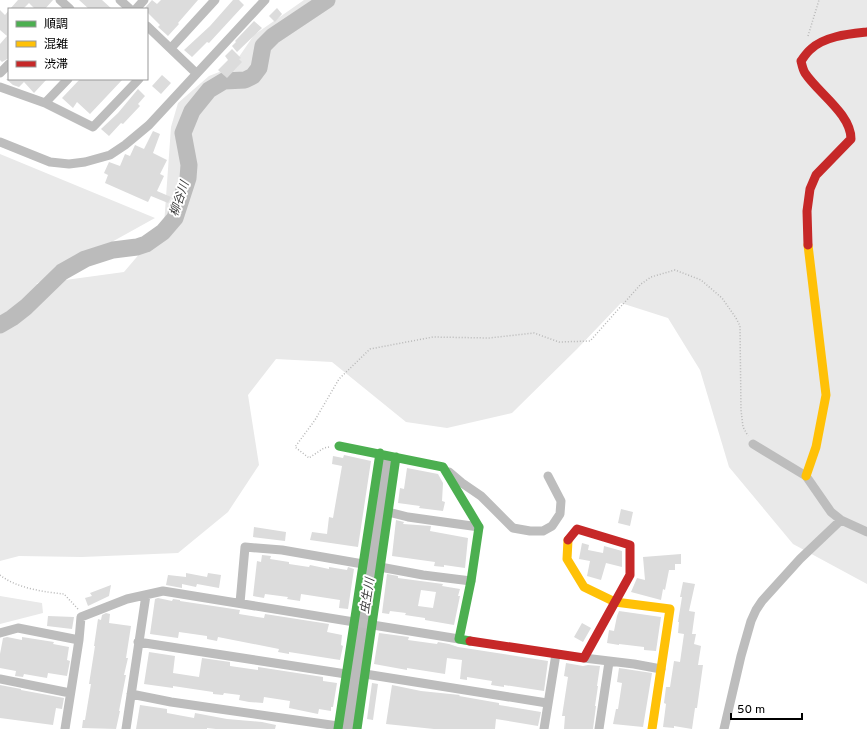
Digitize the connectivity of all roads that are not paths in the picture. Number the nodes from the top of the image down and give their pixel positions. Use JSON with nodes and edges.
{"nodes":[{"id":1,"x":120,"y":0,"type":"edge"},
{"id":2,"x":144,"y":0,"type":"edge"},
{"id":3,"x":215,"y":0,"type":"edge"},
{"id":4,"x":265,"y":0,"type":"edge"},
{"id":5,"x":129,"y":8,"type":"edge"},
{"id":6,"x":137,"y":8,"type":"edge"},
{"id":7,"x":148,"y":27,"type":"edge"},
{"id":8,"x":867,"y":32,"type":"edge"},
{"id":9,"x":171,"y":48,"type":"junction"},
{"id":10,"x":8,"y":65,"type":"edge"},
{"id":11,"x":0,"y":73,"type":"edge"},
{"id":12,"x":196,"y":73,"type":"junction"},
{"id":13,"x":67,"y":80,"type":"edge"},
{"id":14,"x":137,"y":80,"type":"edge"},
{"id":15,"x":0,"y":87,"type":"edge"},
{"id":16,"x":46,"y":103,"type":"junction"},
{"id":17,"x":0,"y":142,"type":"edge"},
{"id":18,"x":754,"y":444,"type":"road end"},
{"id":19,"x":339,"y":446,"type":"road end"},
{"id":20,"x":380,"y":453,"type":"junction"},
{"id":21,"x":396,"y":457,"type":"junction"},
{"id":22,"x":443,"y":467,"type":"junction"},
{"id":23,"x":548,"y":476,"type":"dead end"},
{"id":24,"x":806,"y":476,"type":"junction"},
{"id":25,"x":388,"y":512,"type":"junction"},
{"id":26,"x":840,"y":520,"type":"junction"},
{"id":27,"x":479,"y":527,"type":"junction"},
{"id":28,"x":867,"y":532,"type":"edge"},
{"id":29,"x":363,"y":564,"type":"junction"},
{"id":30,"x":380,"y":567,"type":"junction"},
{"id":31,"x":471,"y":581,"type":"junction"},
{"id":32,"x":146,"y":594,"type":"junction"},
{"id":33,"x":615,"y":602,"type":"junction"},
{"id":34,"x":240,"y":603,"type":"junction"},
{"id":35,"x":354,"y":622,"type":"junction"},
{"id":36,"x":372,"y":625,"type":"junction"},
{"id":37,"x":0,"y":633,"type":"edge"},
{"id":38,"x":460,"y":639,"type":"junction"},
{"id":39,"x":79,"y":640,"type":"junction"},
{"id":40,"x":138,"y":642,"type":"junction"},
{"id":41,"x":556,"y":654,"type":"junction"},
{"id":42,"x":584,"y":658,"type":"junction"},
{"id":43,"x":609,"y":662,"type":"junction"},
{"id":44,"x":661,"y":669,"type":"junction"},
{"id":45,"x":346,"y":674,"type":"junction"},
{"id":46,"x":365,"y":674,"type":"junction"},
{"id":47,"x":0,"y":679,"type":"edge"},
{"id":48,"x":70,"y":693,"type":"junction"},
{"id":49,"x":131,"y":694,"type":"junction"},
{"id":50,"x":547,"y":704,"type":"junction"},
{"id":51,"x":338,"y":727,"type":"edge"},
{"id":52,"x":65,"y":729,"type":"edge"},
{"id":53,"x":126,"y":729,"type":"edge"},
{"id":54,"x":357,"y":729,"type":"edge"},
{"id":55,"x":544,"y":729,"type":"edge"},
{"id":56,"x":600,"y":729,"type":"edge"},
{"id":57,"x":652,"y":729,"type":"edge"},
{"id":58,"x":724,"y":729,"type":"edge"}],
"edges":[{"from":1,"to":5,"type":"street"},
{"from":2,"to":6,"type":"street"},
{"from":3,"to":9,"type":"street"},
{"from":4,"to":12,"type":"street"},
{"from":7,"to":9,"type":"street"},
{"from":8,"to":24,"type":"street"},
{"from":9,"to":12,"type":"street"},
{"from":10,"to":11,"type":"street"},
{"from":12,"to":17,"type":"street"},
{"from":13,"to":16,"type":"street"},
{"from":14,"to":16,"type":"street"},
{"from":15,"to":16,"type":"street"},
{"from":18,"to":24,"type":"street"},
{"from":19,"to":20,"type":"street"},
{"from":20,"to":21,"type":"street"},
{"from":20,"to":29,"type":"street"},
{"from":21,"to":22,"type":"street"},
{"from":21,"to":25,"type":"street"},
{"from":22,"to":23,"type":"street"},
{"from":22,"to":27,"type":"street"},
{"from":24,"to":26,"type":"street"},
{"from":25,"to":27,"type":"street"},
{"from":25,"to":30,"type":"street"},
{"from":26,"to":28,"type":"street"},
{"from":26,"to":58,"type":"street"},
{"from":27,"to":31,"type":"street"},
{"from":29,"to":34,"type":"street"},
{"from":29,"to":35,"type":"street"},
{"from":30,"to":31,"type":"street"},
{"from":30,"to":36,"type":"street"},
{"from":31,"to":38,"type":"street"},
{"from":32,"to":34,"type":"street"},
{"from":32,"to":39,"type":"street"},
{"from":32,"to":40,"type":"street"},
{"from":33,"to":33,"type":"street"},
{"from":33,"to":42,"type":"street"},
{"from":33,"to":44,"type":"street"},
{"from":34,"to":35,"type":"street"},
{"from":35,"to":36,"type":"street"},
{"from":35,"to":45,"type":"street"},
{"from":36,"to":38,"type":"street"},
{"from":36,"to":46,"type":"street"},
{"from":37,"to":39,"type":"street"},
{"from":38,"to":41,"type":"street"},
{"from":39,"to":48,"type":"street"},
{"from":40,"to":45,"type":"street"},
{"from":40,"to":49,"type":"street"},
{"from":41,"to":42,"type":"street"},
{"from":41,"to":50,"type":"street"},
{"from":42,"to":43,"type":"street"},
{"from":43,"to":44,"type":"street"},
{"from":43,"to":56,"type":"street"},
{"from":44,"to":57,"type":"street"},
{"from":45,"to":51,"type":"street"},
{"from":46,"to":50,"type":"street"},
{"from":46,"to":54,"type":"street"},
{"from":47,"to":48,"type":"street"},
{"from":48,"to":52,"type":"street"},
{"from":49,"to":51,"type":"street"},
{"from":49,"to":53,"type":"street"},
{"from":50,"to":55,"type":"street"}]}
